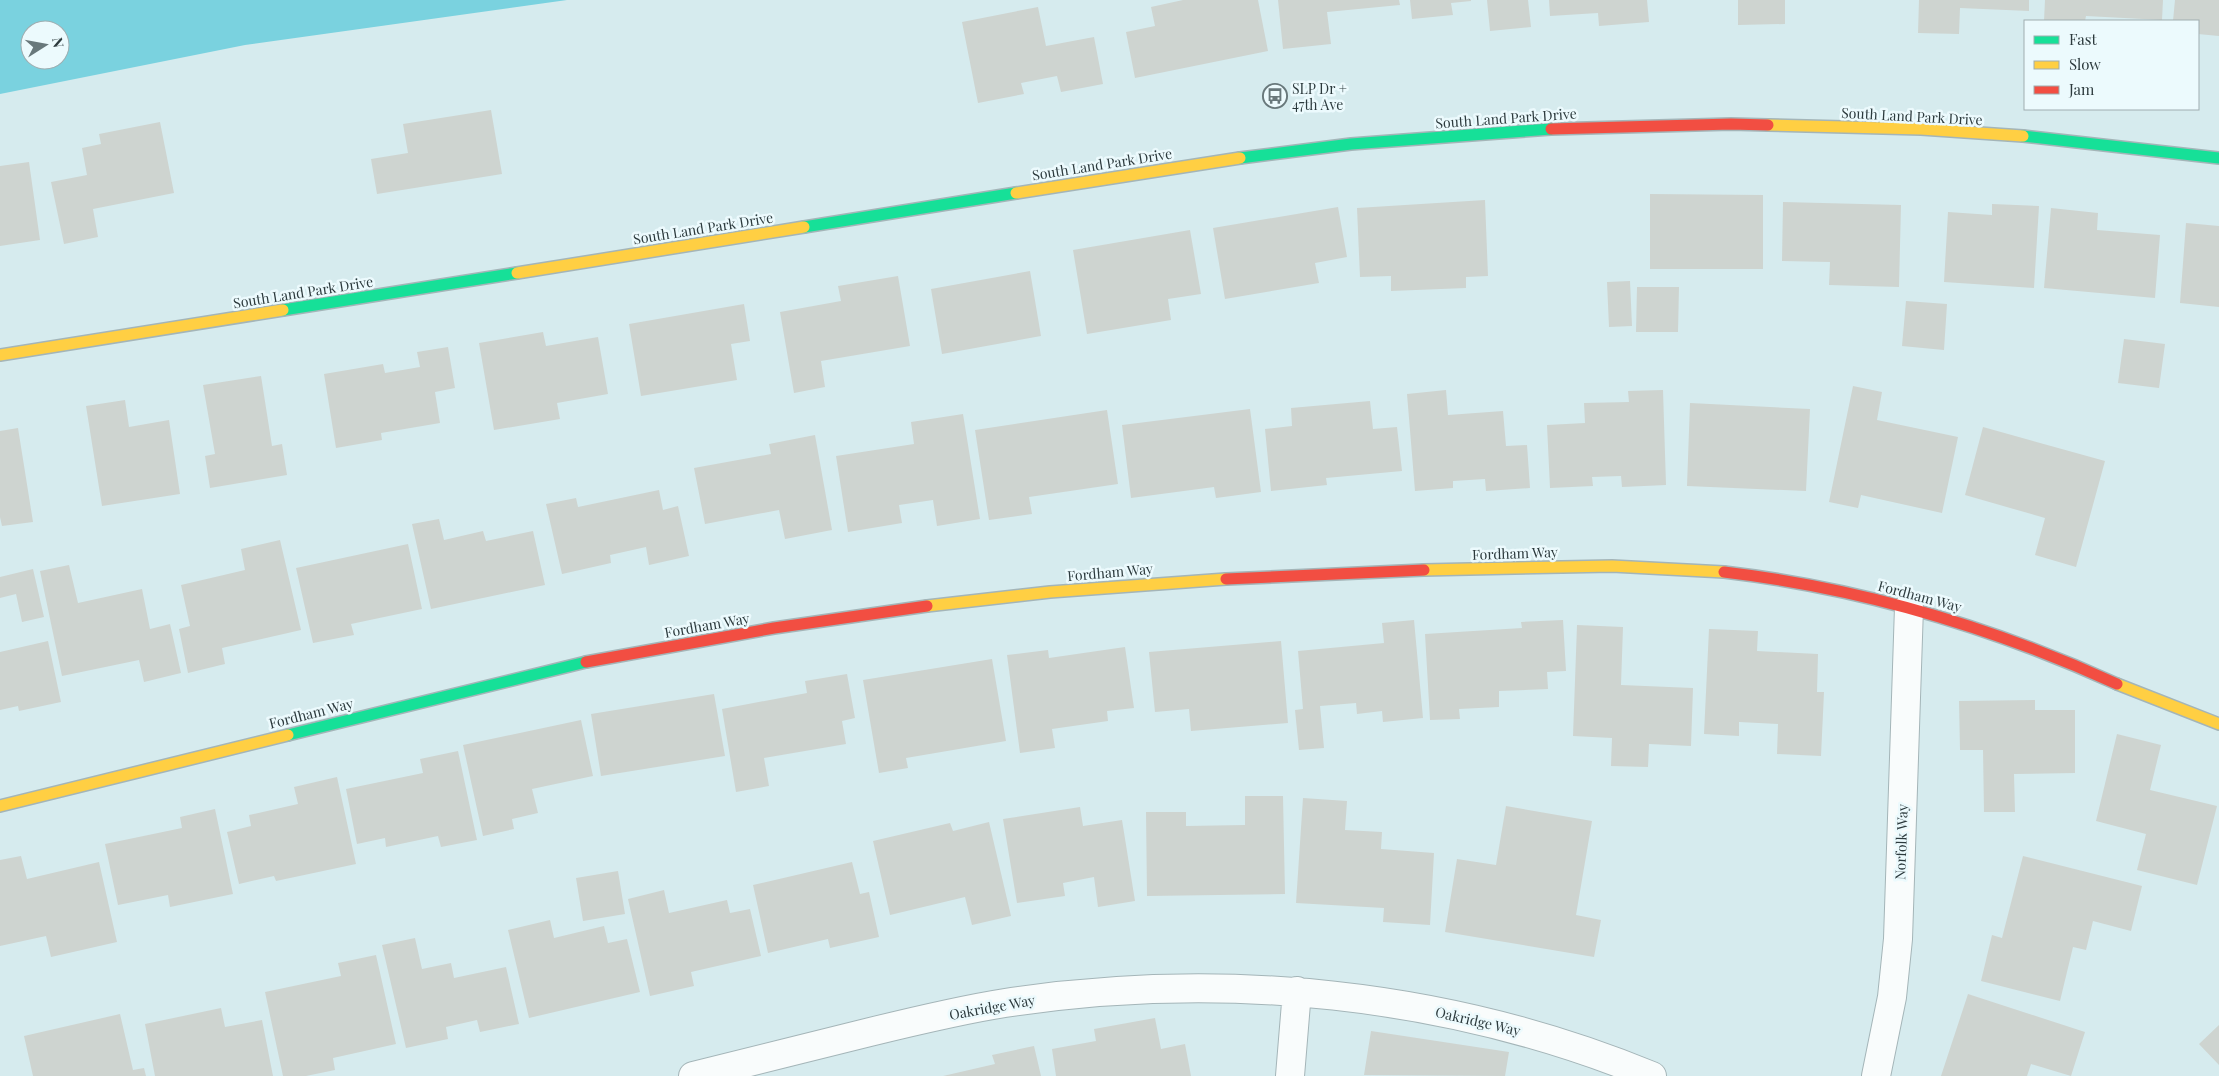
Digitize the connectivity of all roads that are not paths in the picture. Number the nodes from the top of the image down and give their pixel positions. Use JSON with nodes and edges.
{"nodes":[{"id":1,"x":2219,"y":158,"type":"edge"},
{"id":2,"x":0,"y":356,"type":"edge"},
{"id":3,"x":1908,"y":607,"type":"junction"},
{"id":4,"x":2219,"y":724,"type":"edge"},
{"id":5,"x":0,"y":806,"type":"edge"},
{"id":6,"x":1297,"y":991,"type":"junction"},
{"id":7,"x":693,"y":1076,"type":"edge"},
{"id":8,"x":1290,"y":1076,"type":"edge"},
{"id":9,"x":1652,"y":1076,"type":"edge"},
{"id":10,"x":1876,"y":1076,"type":"edge"}],
"edges":[{"from":1,"to":2,"type":"street","name":"South Land Park Drive"},
{"from":3,"to":4,"type":"street","name":"Fordham Way"},
{"from":3,"to":5,"type":"street","name":"Fordham Way"},
{"from":3,"to":10,"type":"street","name":"Norfolk Way"},
{"from":6,"to":7,"type":"street","name":"Oakridge Way"},
{"from":6,"to":8,"type":"street"},
{"from":6,"to":9,"type":"street","name":"Oakridge Way"}]}
